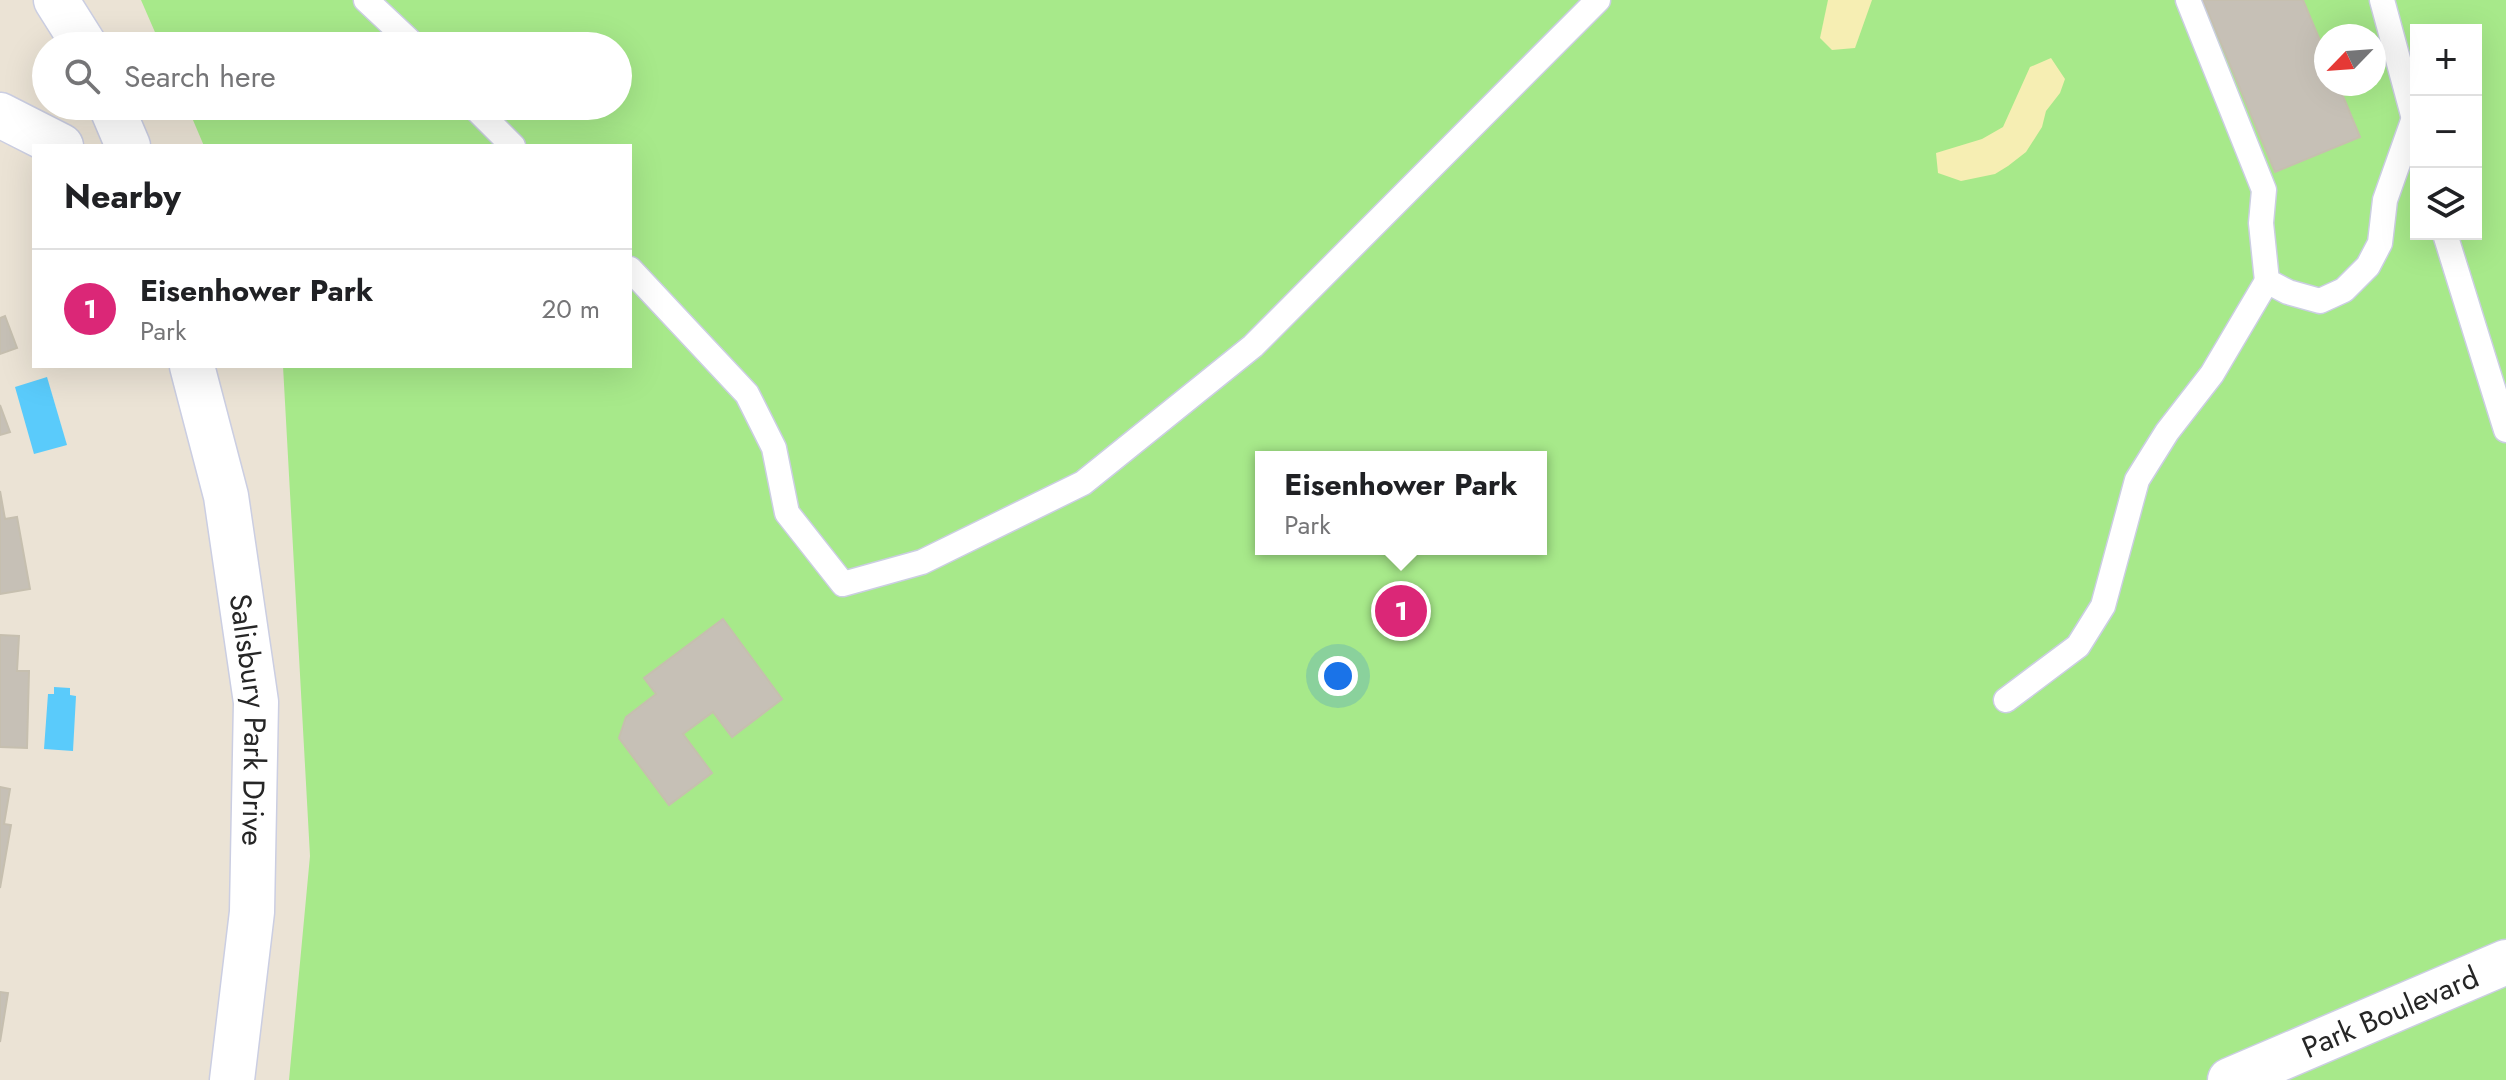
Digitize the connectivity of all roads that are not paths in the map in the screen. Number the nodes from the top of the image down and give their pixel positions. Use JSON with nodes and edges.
{"nodes":[{"id":1,"x":56,"y":0,"type":"edge"},
{"id":2,"x":366,"y":0,"type":"edge"},
{"id":3,"x":1598,"y":0,"type":"edge"},
{"id":4,"x":2188,"y":0,"type":"edge"},
{"id":5,"x":2382,"y":0,"type":"edge"},
{"id":6,"x":76,"y":32,"type":"edge"},
{"id":7,"x":400,"y":32,"type":"edge"},
{"id":8,"x":2410,"y":104,"type":"edge"},
{"id":9,"x":0,"y":115,"type":"edge"},
{"id":10,"x":117,"y":120,"type":"edge"},
{"id":11,"x":487,"y":120,"type":"edge"},
{"id":12,"x":2410,"y":135,"type":"edge"},
{"id":13,"x":57,"y":144,"type":"edge"},
{"id":14,"x":127,"y":144,"type":"edge"},
{"id":15,"x":511,"y":144,"type":"edge"},
{"id":16,"x":2447,"y":240,"type":"edge"},
{"id":17,"x":632,"y":271,"type":"edge"},
{"id":18,"x":2267,"y":281,"type":"junction"},
{"id":19,"x":193,"y":368,"type":"edge"},
{"id":20,"x":2506,"y":430,"type":"edge"},
{"id":21,"x":2006,"y":700,"type":"dead end"},
{"id":22,"x":2506,"y":962,"type":"edge"},
{"id":23,"x":232,"y":1080,"type":"edge"},
{"id":24,"x":2230,"y":1080,"type":"edge"}],
"edges":[{"from":1,"to":6,"type":"main road"},
{"from":2,"to":7,"type":"lane"},
{"from":3,"to":17,"type":"lane"},
{"from":4,"to":18,"type":"lane"},
{"from":5,"to":8,"type":"lane"},
{"from":9,"to":13,"type":"main road"},
{"from":10,"to":14,"type":"main road"},
{"from":11,"to":15,"type":"lane"},
{"from":12,"to":18,"type":"lane"},
{"from":16,"to":20,"type":"lane"},
{"from":18,"to":21,"type":"lane"},
{"from":19,"to":23,"type":"main road","name":"Salisbury Park Drive"},
{"from":22,"to":24,"type":"main road","name":"Park Boulevard"}]}
